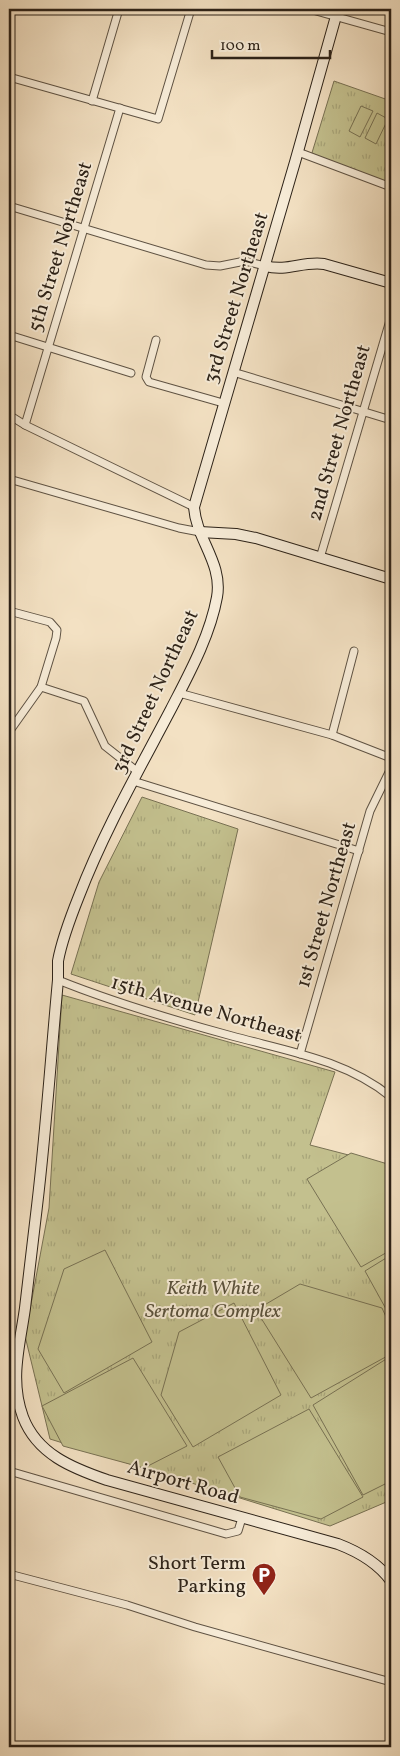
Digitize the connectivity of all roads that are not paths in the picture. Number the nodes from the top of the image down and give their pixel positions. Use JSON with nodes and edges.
{"nodes":[{"id":1,"x":119,"y":9,"type":"edge"},
{"id":2,"x":191,"y":9,"type":"edge"},
{"id":3,"x":309,"y":9,"type":"edge"},
{"id":4,"x":336,"y":12,"type":"edge"},
{"id":5,"x":391,"y":32,"type":"edge"},
{"id":6,"x":9,"y":77,"type":"edge"},
{"id":7,"x":92,"y":101,"type":"junction"},
{"id":8,"x":120,"y":108,"type":"junction"},
{"id":9,"x":298,"y":152,"type":"junction"},
{"id":10,"x":391,"y":187,"type":"edge"},
{"id":11,"x":9,"y":206,"type":"edge"},
{"id":12,"x":84,"y":229,"type":"junction"},
{"id":13,"x":265,"y":266,"type":"junction"},
{"id":14,"x":391,"y":283,"type":"edge"},
{"id":15,"x":391,"y":317,"type":"edge"},
{"id":16,"x":9,"y":335,"type":"edge"},
{"id":17,"x":156,"y":340,"type":"dead end"},
{"id":18,"x":48,"y":347,"type":"junction"},
{"id":19,"x":233,"y":372,"type":"junction"},
{"id":20,"x":131,"y":373,"type":"dead end"},
{"id":21,"x":223,"y":403,"type":"junction"},
{"id":22,"x":364,"y":412,"type":"junction"},
{"id":23,"x":9,"y":415,"type":"edge"},
{"id":24,"x":391,"y":420,"type":"edge"},
{"id":25,"x":26,"y":425,"type":"junction"},
{"id":26,"x":9,"y":479,"type":"edge"},
{"id":27,"x":194,"y":507,"type":"junction"},
{"id":28,"x":200,"y":532,"type":"junction"},
{"id":29,"x":320,"y":558,"type":"junction"},
{"id":30,"x":391,"y":578,"type":"edge"},
{"id":31,"x":9,"y":611,"type":"edge"},
{"id":32,"x":354,"y":651,"type":"dead end"},
{"id":33,"x":41,"y":687,"type":"junction"},
{"id":34,"x":178,"y":693,"type":"junction"},
{"id":35,"x":10,"y":728,"type":"edge"},
{"id":36,"x":332,"y":735,"type":"junction"},
{"id":37,"x":391,"y":758,"type":"edge"},
{"id":38,"x":391,"y":768,"type":"edge"},
{"id":39,"x":138,"y":772,"type":"junction"},
{"id":40,"x":132,"y":781,"type":"junction"},
{"id":41,"x":359,"y":851,"type":"junction"},
{"id":42,"x":58,"y":980,"type":"junction"},
{"id":43,"x":300,"y":1054,"type":"junction"},
{"id":44,"x":391,"y":1097,"type":"edge"},
{"id":45,"x":12,"y":1367,"type":"edge"},
{"id":46,"x":9,"y":1471,"type":"edge"},
{"id":47,"x":242,"y":1518,"type":"junction"},
{"id":48,"x":9,"y":1574,"type":"edge"},
{"id":49,"x":391,"y":1581,"type":"edge"},
{"id":50,"x":391,"y":1682,"type":"edge"}],
"edges":[{"from":1,"to":7,"type":"street"},
{"from":2,"to":8,"type":"street"},
{"from":3,"to":4,"type":"street"},
{"from":4,"to":5,"type":"street"},
{"from":4,"to":9,"type":"street","name":"3rd Street Northeast"},
{"from":6,"to":7,"type":"street"},
{"from":7,"to":8,"type":"street"},
{"from":8,"to":12,"type":"street","name":"5th Street Northeast"},
{"from":9,"to":10,"type":"street"},
{"from":9,"to":13,"type":"street","name":"3rd Street Northeast"},
{"from":11,"to":12,"type":"street"},
{"from":12,"to":13,"type":"street"},
{"from":12,"to":18,"type":"street","name":"5th Street Northeast"},
{"from":13,"to":14,"type":"street"},
{"from":13,"to":19,"type":"street","name":"3rd Street Northeast"},
{"from":15,"to":22,"type":"street","name":"2nd Street Northeast"},
{"from":16,"to":18,"type":"street"},
{"from":17,"to":21,"type":"street"},
{"from":18,"to":20,"type":"street"},
{"from":18,"to":25,"type":"street","name":"5th Street Northeast"},
{"from":19,"to":21,"type":"street","name":"3rd Street Northeast"},
{"from":19,"to":22,"type":"street"},
{"from":21,"to":27,"type":"street","name":"3rd Street Northeast"},
{"from":22,"to":24,"type":"street"},
{"from":22,"to":29,"type":"street","name":"2nd Street Northeast"},
{"from":23,"to":25,"type":"street"},
{"from":25,"to":27,"type":"street"},
{"from":26,"to":28,"type":"street"},
{"from":27,"to":28,"type":"street","name":"3rd Street Northeast"},
{"from":28,"to":29,"type":"street"},
{"from":28,"to":34,"type":"street","name":"3rd Street Northeast"},
{"from":29,"to":30,"type":"street"},
{"from":31,"to":33,"type":"street"},
{"from":32,"to":36,"type":"street"},
{"from":33,"to":35,"type":"street"},
{"from":33,"to":39,"type":"street"},
{"from":34,"to":36,"type":"street"},
{"from":34,"to":39,"type":"street","name":"3rd Street Northeast"},
{"from":36,"to":37,"type":"street"},
{"from":38,"to":41,"type":"street","name":"1st Street Northeast"},
{"from":39,"to":40,"type":"street","name":"3rd Street Northeast"},
{"from":40,"to":41,"type":"street"},
{"from":40,"to":42,"type":"street","name":"3rd Street Northeast"},
{"from":41,"to":43,"type":"street","name":"1st Street Northeast"},
{"from":42,"to":43,"type":"street","name":"15th Avenue Northeast"},
{"from":42,"to":45,"type":"street","name":"3rd Street Northeast"},
{"from":43,"to":44,"type":"street","name":"15th Avenue Northeast"},
{"from":45,"to":47,"type":"street","name":"Airport Road"},
{"from":46,"to":47,"type":"street"},
{"from":47,"to":49,"type":"street","name":"Airport Road"},
{"from":48,"to":50,"type":"street"}]}
